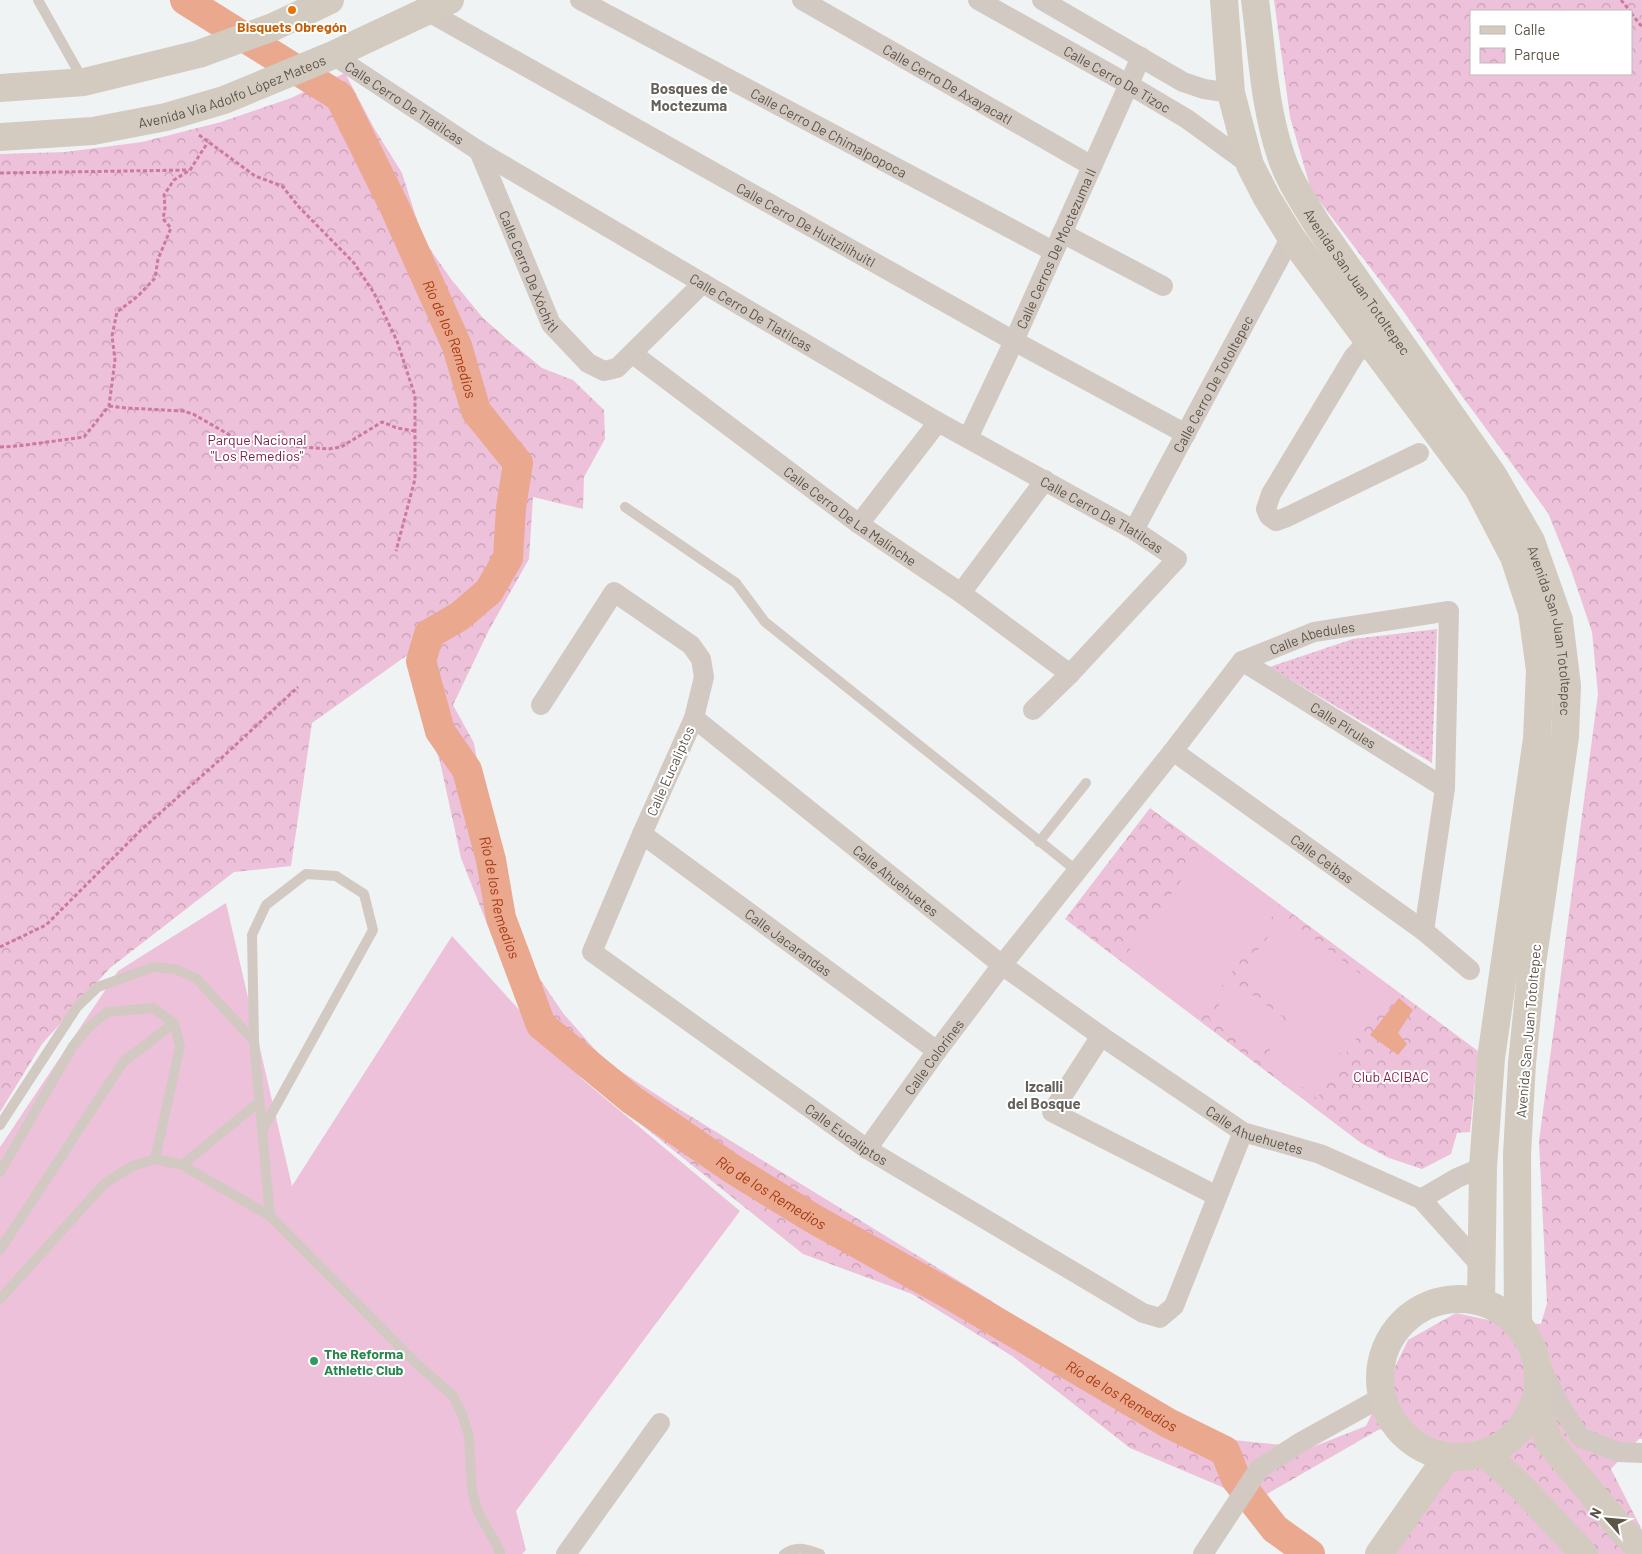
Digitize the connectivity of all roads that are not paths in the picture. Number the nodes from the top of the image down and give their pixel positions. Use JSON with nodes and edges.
{"nodes":[{"id":1,"x":38,"y":0,"type":"edge"},
{"id":2,"x":580,"y":0,"type":"edge"},
{"id":3,"x":802,"y":0,"type":"edge"},
{"id":4,"x":978,"y":0,"type":"edge"},
{"id":5,"x":1042,"y":0,"type":"edge"},
{"id":6,"x":1224,"y":0,"type":"edge"},
{"id":7,"x":1255,"y":0,"type":"edge"},
{"id":8,"x":322,"y":1,"type":"edge"},
{"id":9,"x":438,"y":5,"type":"edge"},
{"id":10,"x":1141,"y":57,"type":"junction"},
{"id":11,"x":322,"y":60,"type":"junction"},
{"id":12,"x":84,"y":82,"type":"junction"},
{"id":13,"x":1128,"y":84,"type":"junction"},
{"id":14,"x":0,"y":88,"type":"edge"},
{"id":15,"x":1231,"y":92,"type":"junction"},
{"id":16,"x":0,"y":137,"type":"edge"},
{"id":17,"x":479,"y":151,"type":"junction"},
{"id":18,"x":1250,"y":165,"type":"junction"},
{"id":19,"x":1092,"y":166,"type":"junction"},
{"id":20,"x":1062,"y":233,"type":"junction"},
{"id":21,"x":1291,"y":237,"type":"junction"},
{"id":22,"x":1053,"y":251,"type":"junction"},
{"id":23,"x":703,"y":284,"type":"junction"},
{"id":24,"x":1163,"y":286,"type":"dead end"},
{"id":25,"x":1369,"y":340,"type":"junction"},
{"id":26,"x":1014,"y":341,"type":"junction"},
{"id":27,"x":633,"y":354,"type":"junction"},
{"id":28,"x":938,"y":422,"type":"junction"},
{"id":29,"x":1186,"y":434,"type":"junction"},
{"id":30,"x":968,"y":438,"type":"junction"},
{"id":31,"x":1419,"y":453,"type":"dead end"},
{"id":32,"x":1045,"y":480,"type":"junction"},
{"id":33,"x":625,"y":507,"type":"dead end"},
{"id":34,"x":859,"y":524,"type":"junction"},
{"id":35,"x":1134,"y":530,"type":"junction"},
{"id":36,"x":961,"y":593,"type":"junction"},
{"id":37,"x":1242,"y":660,"type":"junction"},
{"id":38,"x":1070,"y":674,"type":"junction"},
{"id":39,"x":541,"y":706,"type":"dead end"},
{"id":40,"x":1033,"y":710,"type":"dead end"},
{"id":41,"x":694,"y":718,"type":"junction"},
{"id":42,"x":1173,"y":751,"type":"junction"},
{"id":43,"x":1086,"y":783,"type":"dead end"},
{"id":44,"x":1445,"y":788,"type":"junction"},
{"id":45,"x":642,"y":834,"type":"junction"},
{"id":46,"x":1039,"y":842,"type":"junction"},
{"id":47,"x":1077,"y":871,"type":"junction"},
{"id":48,"x":1424,"y":932,"type":"junction"},
{"id":49,"x":1002,"y":965,"type":"junction"},
{"id":50,"x":1470,"y":970,"type":"dead end"},
{"id":51,"x":174,"y":1022,"type":"junction"},
{"id":52,"x":1101,"y":1036,"type":"junction"},
{"id":53,"x":254,"y":1042,"type":"junction"},
{"id":54,"x":937,"y":1051,"type":"junction"},
{"id":55,"x":259,"y":1102,"type":"junction"},
{"id":56,"x":0,"y":1124,"type":"edge"},
{"id":57,"x":262,"y":1131,"type":"junction"},
{"id":58,"x":1242,"y":1132,"type":"junction"},
{"id":59,"x":867,"y":1149,"type":"junction"},
{"id":60,"x":155,"y":1159,"type":"junction"},
{"id":61,"x":182,"y":1165,"type":"junction"},
{"id":62,"x":1483,"y":1167,"type":"junction"},
{"id":63,"x":0,"y":1172,"type":"edge"},
{"id":64,"x":1217,"y":1196,"type":"junction"},
{"id":65,"x":1421,"y":1199,"type":"junction"},
{"id":66,"x":270,"y":1216,"type":"junction"},
{"id":67,"x":0,"y":1250,"type":"edge"},
{"id":68,"x":1516,"y":1264,"type":"junction"},
{"id":69,"x":1482,"y":1267,"type":"junction"},
{"id":70,"x":0,"y":1299,"type":"edge"},
{"id":71,"x":1481,"y":1301,"type":"junction"},
{"id":72,"x":1530,"y":1344,"type":"junction"},
{"id":73,"x":1382,"y":1398,"type":"junction"},
{"id":74,"x":1535,"y":1401,"type":"junction"},
{"id":75,"x":660,"y":1423,"type":"dead end"},
{"id":76,"x":1485,"y":1453,"type":"junction"},
{"id":77,"x":1642,"y":1453,"type":"edge"},
{"id":78,"x":1447,"y":1457,"type":"junction"},
{"id":79,"x":1642,"y":1551,"type":"edge"},
{"id":80,"x":1209,"y":1552,"type":"edge"},
{"id":81,"x":502,"y":1553,"type":"edge"},
{"id":82,"x":566,"y":1554,"type":"edge"},
{"id":83,"x":784,"y":1554,"type":"edge"},
{"id":84,"x":820,"y":1554,"type":"edge"},
{"id":85,"x":1379,"y":1554,"type":"edge"},
{"id":86,"x":1584,"y":1554,"type":"edge"}],
"edges":[{"from":1,"to":12,"type":"lane"},
{"from":2,"to":22,"type":"street","name":"Calle Cerro De Chimalpopoca"},
{"from":3,"to":19,"type":"street","name":"Calle Cerro De Axayacatl"},
{"from":4,"to":13,"type":"street","name":"Calle Cerro De Tizoc"},
{"from":5,"to":10,"type":"street"},
{"from":6,"to":15,"type":"main road","name":"Avenida San Juan Totoltepec"},
{"from":7,"to":68,"type":"main road","name":"Avenida San Juan Totoltepec"},
{"from":8,"to":12,"type":"main road"},
{"from":9,"to":11,"type":"main road","name":"Avenida Via Adolfo López Mateos"},
{"from":9,"to":26,"type":"street","name":"Calle Cerro De Huitzilihuitl"},
{"from":10,"to":13,"type":"street","name":"Calle Cerros De Moctezuma II"},
{"from":10,"to":15,"type":"street"},
{"from":11,"to":16,"type":"main road","name":"Avenida Via Adolfo López Mateos"},
{"from":11,"to":17,"type":"street","name":"Calle Cerro De Tlatilcas"},
{"from":12,"to":14,"type":"main road"},
{"from":13,"to":18,"type":"street","name":"Calle Cerro De Tizoc"},
{"from":13,"to":19,"type":"street","name":"Calle Cerros De Moctezuma II"},
{"from":15,"to":18,"type":"main road","name":"Avenida San Juan Totoltepec"},
{"from":17,"to":23,"type":"street","name":"Calle Cerro De Tlatilcas"},
{"from":17,"to":27,"type":"street","name":"Calle Cerro De Xóchitl"},
{"from":18,"to":21,"type":"main road","name":"Avenida San Juan Totoltepec"},
{"from":19,"to":20,"type":"street","name":"Calle Cerros De Moctezuma II"},
{"from":20,"to":22,"type":"street","name":"Calle Cerros De Moctezuma II"},
{"from":20,"to":24,"type":"street"},
{"from":21,"to":25,"type":"main road","name":"Avenida San Juan Totoltepec"},
{"from":21,"to":29,"type":"street","name":"Calle Cerro De Totoltepec"},
{"from":22,"to":26,"type":"street","name":"Calle Cerros De Moctezuma II"},
{"from":23,"to":27,"type":"street"},
{"from":23,"to":28,"type":"street","name":"Calle Cerro De Tlatilcas"},
{"from":25,"to":31,"type":"street"},
{"from":25,"to":62,"type":"main road","name":"Avenida San Juan Totoltepec"},
{"from":26,"to":29,"type":"street","name":"Calle Cerro De Huitzilihuitl"},
{"from":26,"to":30,"type":"street","name":"Calle Cerros De Moctezuma II"},
{"from":27,"to":34,"type":"street","name":"Calle Cerro De La Malinche"},
{"from":28,"to":30,"type":"street","name":"Calle Cerro De Tlatilcas"},
{"from":28,"to":34,"type":"street"},
{"from":29,"to":35,"type":"street","name":"Calle Cerro De Totoltepec"},
{"from":30,"to":32,"type":"street","name":"Calle Cerro De Tlatilcas"},
{"from":32,"to":35,"type":"street","name":"Calle Cerro De Tlatilcas"},
{"from":32,"to":36,"type":"street"},
{"from":33,"to":46,"type":"lane"},
{"from":34,"to":36,"type":"street","name":"Calle Cerro De La Malinche"},
{"from":35,"to":38,"type":"street","name":"Calle Cerro De Tlatilcas"},
{"from":36,"to":38,"type":"street","name":"Calle Cerro De La Malinche"},
{"from":37,"to":42,"type":"street"},
{"from":37,"to":44,"type":"street","name":"Calle Pirules"},
{"from":37,"to":44,"type":"street","name":"Calle Abedules"},
{"from":38,"to":40,"type":"street"},
{"from":39,"to":41,"type":"street","name":"Calle Eucaliptos"},
{"from":41,"to":45,"type":"street","name":"Calle Eucaliptos"},
{"from":41,"to":49,"type":"street","name":"Calle Ahuehuetes"},
{"from":42,"to":47,"type":"street"},
{"from":42,"to":48,"type":"street","name":"Calle Ceibas"},
{"from":43,"to":46,"type":"lane"},
{"from":44,"to":48,"type":"street","name":"Calle Abedules"},
{"from":45,"to":54,"type":"street","name":"Calle Jacarandas"},
{"from":45,"to":59,"type":"street","name":"Calle Eucaliptos"},
{"from":46,"to":47,"type":"lane"},
{"from":47,"to":49,"type":"street"},
{"from":48,"to":50,"type":"street","name":"Calle Ceibas"},
{"from":49,"to":52,"type":"street","name":"Calle Ahuehuetes"},
{"from":49,"to":54,"type":"street","name":"Calle Colorines"},
{"from":51,"to":60,"type":"lane"},
{"from":51,"to":63,"type":"lane"},
{"from":51,"to":67,"type":"lane"},
{"from":52,"to":58,"type":"street","name":"Calle Ahuehuetes"},
{"from":52,"to":64,"type":"street"},
{"from":53,"to":55,"type":"lane"},
{"from":53,"to":56,"type":"lane"},
{"from":53,"to":57,"type":"lane"},
{"from":54,"to":59,"type":"street","name":"Calle Colorines"},
{"from":55,"to":57,"type":"lane"},
{"from":55,"to":61,"type":"lane"},
{"from":57,"to":66,"type":"lane"},
{"from":58,"to":64,"type":"street","name":"Calle Eucaliptos"},
{"from":58,"to":65,"type":"street","name":"Calle Ahuehuetes"},
{"from":59,"to":64,"type":"street","name":"Calle Eucaliptos"},
{"from":60,"to":61,"type":"lane"},
{"from":60,"to":70,"type":"lane"},
{"from":61,"to":66,"type":"lane"},
{"from":62,"to":65,"type":"street"},
{"from":62,"to":68,"type":"main road"},
{"from":62,"to":69,"type":"main road","name":"Avenida San Juan Totoltepec"},
{"from":65,"to":69,"type":"street","name":"Calle Ahuehuetes"},
{"from":66,"to":81,"type":"lane"},
{"from":68,"to":72,"type":"main road","name":"Avenida San Juan Totoltepec"},
{"from":69,"to":71,"type":"main road","name":"Avenida San Juan Totoltepec"},
{"from":71,"to":72,"type":"main road"},
{"from":71,"to":73,"type":"main road"},
{"from":72,"to":74,"type":"main road"},
{"from":72,"to":77,"type":"street"},
{"from":73,"to":78,"type":"main road"},
{"from":73,"to":80,"type":"street"},
{"from":74,"to":76,"type":"main road"},
{"from":74,"to":79,"type":"main road"},
{"from":75,"to":82,"type":"street"},
{"from":76,"to":78,"type":"main road"},
{"from":76,"to":86,"type":"main road"},
{"from":78,"to":85,"type":"main road"},
{"from":83,"to":84,"type":"lane"}]}
